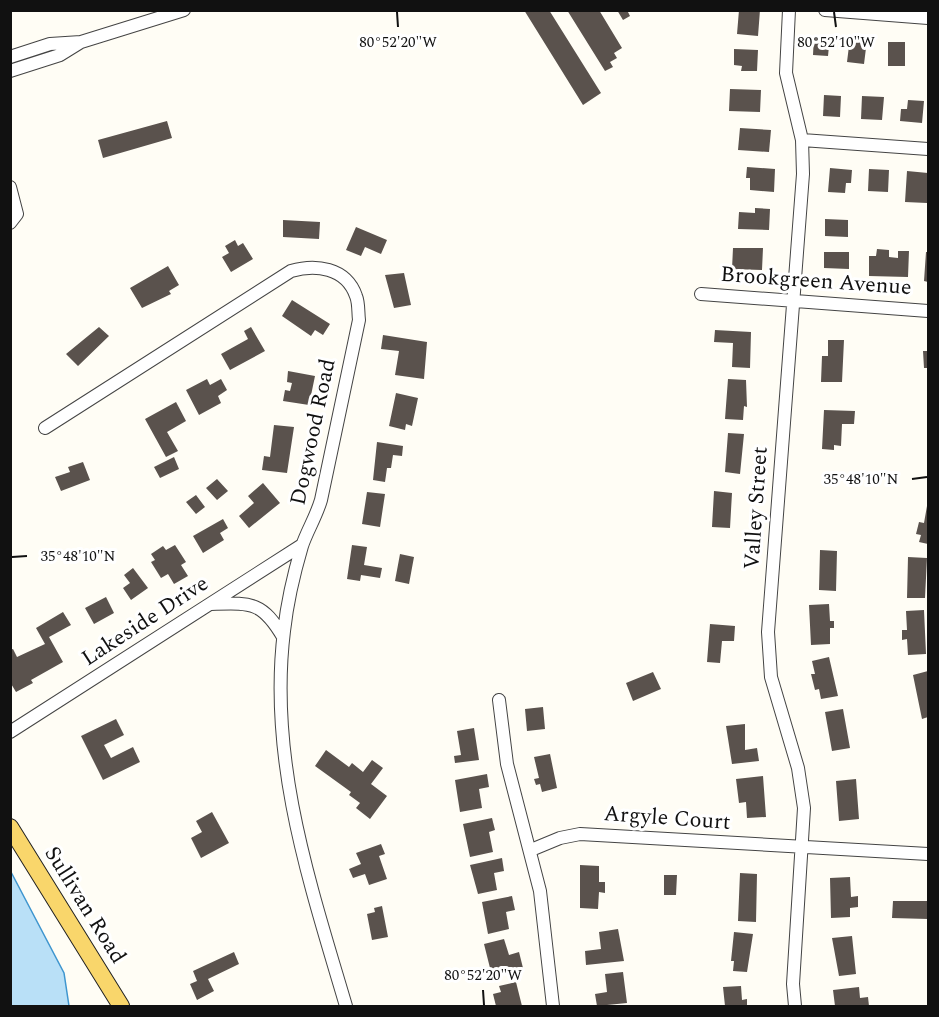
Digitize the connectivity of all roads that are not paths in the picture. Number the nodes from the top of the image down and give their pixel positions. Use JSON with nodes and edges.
{"nodes":[{"id":1,"x":184,"y":10,"type":"edge"},
{"id":2,"x":789,"y":10,"type":"edge"},
{"id":3,"x":825,"y":10,"type":"edge"},
{"id":4,"x":928,"y":18,"type":"edge"},
{"id":5,"x":81,"y":42,"type":"junction"},
{"id":6,"x":10,"y":57,"type":"edge"},
{"id":7,"x":10,"y":71,"type":"edge"},
{"id":8,"x":802,"y":140,"type":"junction"},
{"id":9,"x":928,"y":149,"type":"edge"},
{"id":10,"x":10,"y":187,"type":"edge"},
{"id":11,"x":10,"y":223,"type":"edge"},
{"id":12,"x":700,"y":294,"type":"dead end"},
{"id":13,"x":792,"y":301,"type":"junction"},
{"id":14,"x":928,"y":311,"type":"edge"},
{"id":15,"x":45,"y":428,"type":"dead end"},
{"id":16,"x":303,"y":545,"type":"junction"},
{"id":17,"x":210,"y":604,"type":"junction"},
{"id":18,"x":283,"y":637,"type":"junction"},
{"id":19,"x":499,"y":700,"type":"dead end"},
{"id":20,"x":10,"y":732,"type":"edge"},
{"id":21,"x":10,"y":827,"type":"edge"},
{"id":22,"x":803,"y":848,"type":"junction"},
{"id":23,"x":531,"y":850,"type":"junction"},
{"id":24,"x":928,"y":854,"type":"edge"},
{"id":25,"x":122,"y":1006,"type":"edge"},
{"id":26,"x":346,"y":1006,"type":"edge"},
{"id":27,"x":554,"y":1006,"type":"edge"},
{"id":28,"x":795,"y":1006,"type":"edge"}],
"edges":[{"from":1,"to":5,"type":"street"},
{"from":2,"to":8,"type":"street","name":"Valley Street"},
{"from":3,"to":4,"type":"street"},
{"from":5,"to":6,"type":"street"},
{"from":5,"to":7,"type":"street"},
{"from":8,"to":9,"type":"street"},
{"from":8,"to":13,"type":"street","name":"Valley Street"},
{"from":10,"to":11,"type":"street"},
{"from":12,"to":13,"type":"street","name":"Brookgreen Avenue"},
{"from":13,"to":14,"type":"street","name":"Brookgreen Avenue"},
{"from":13,"to":22,"type":"street","name":"Valley Street"},
{"from":15,"to":16,"type":"street","name":"Dogwood Road"},
{"from":16,"to":17,"type":"street","name":"Lakeside Drive"},
{"from":16,"to":18,"type":"street","name":"Dogwood Road"},
{"from":17,"to":18,"type":"street"},
{"from":17,"to":20,"type":"street","name":"Lakeside Drive"},
{"from":18,"to":26,"type":"street","name":"Dogwood Road"},
{"from":19,"to":23,"type":"street"},
{"from":21,"to":25,"type":"main road","name":"Sullivan Road"},
{"from":22,"to":23,"type":"street","name":"Argyle Court"},
{"from":22,"to":24,"type":"street","name":"Argyle Court"},
{"from":22,"to":28,"type":"street","name":"Valley Street"},
{"from":23,"to":27,"type":"street"}]}
